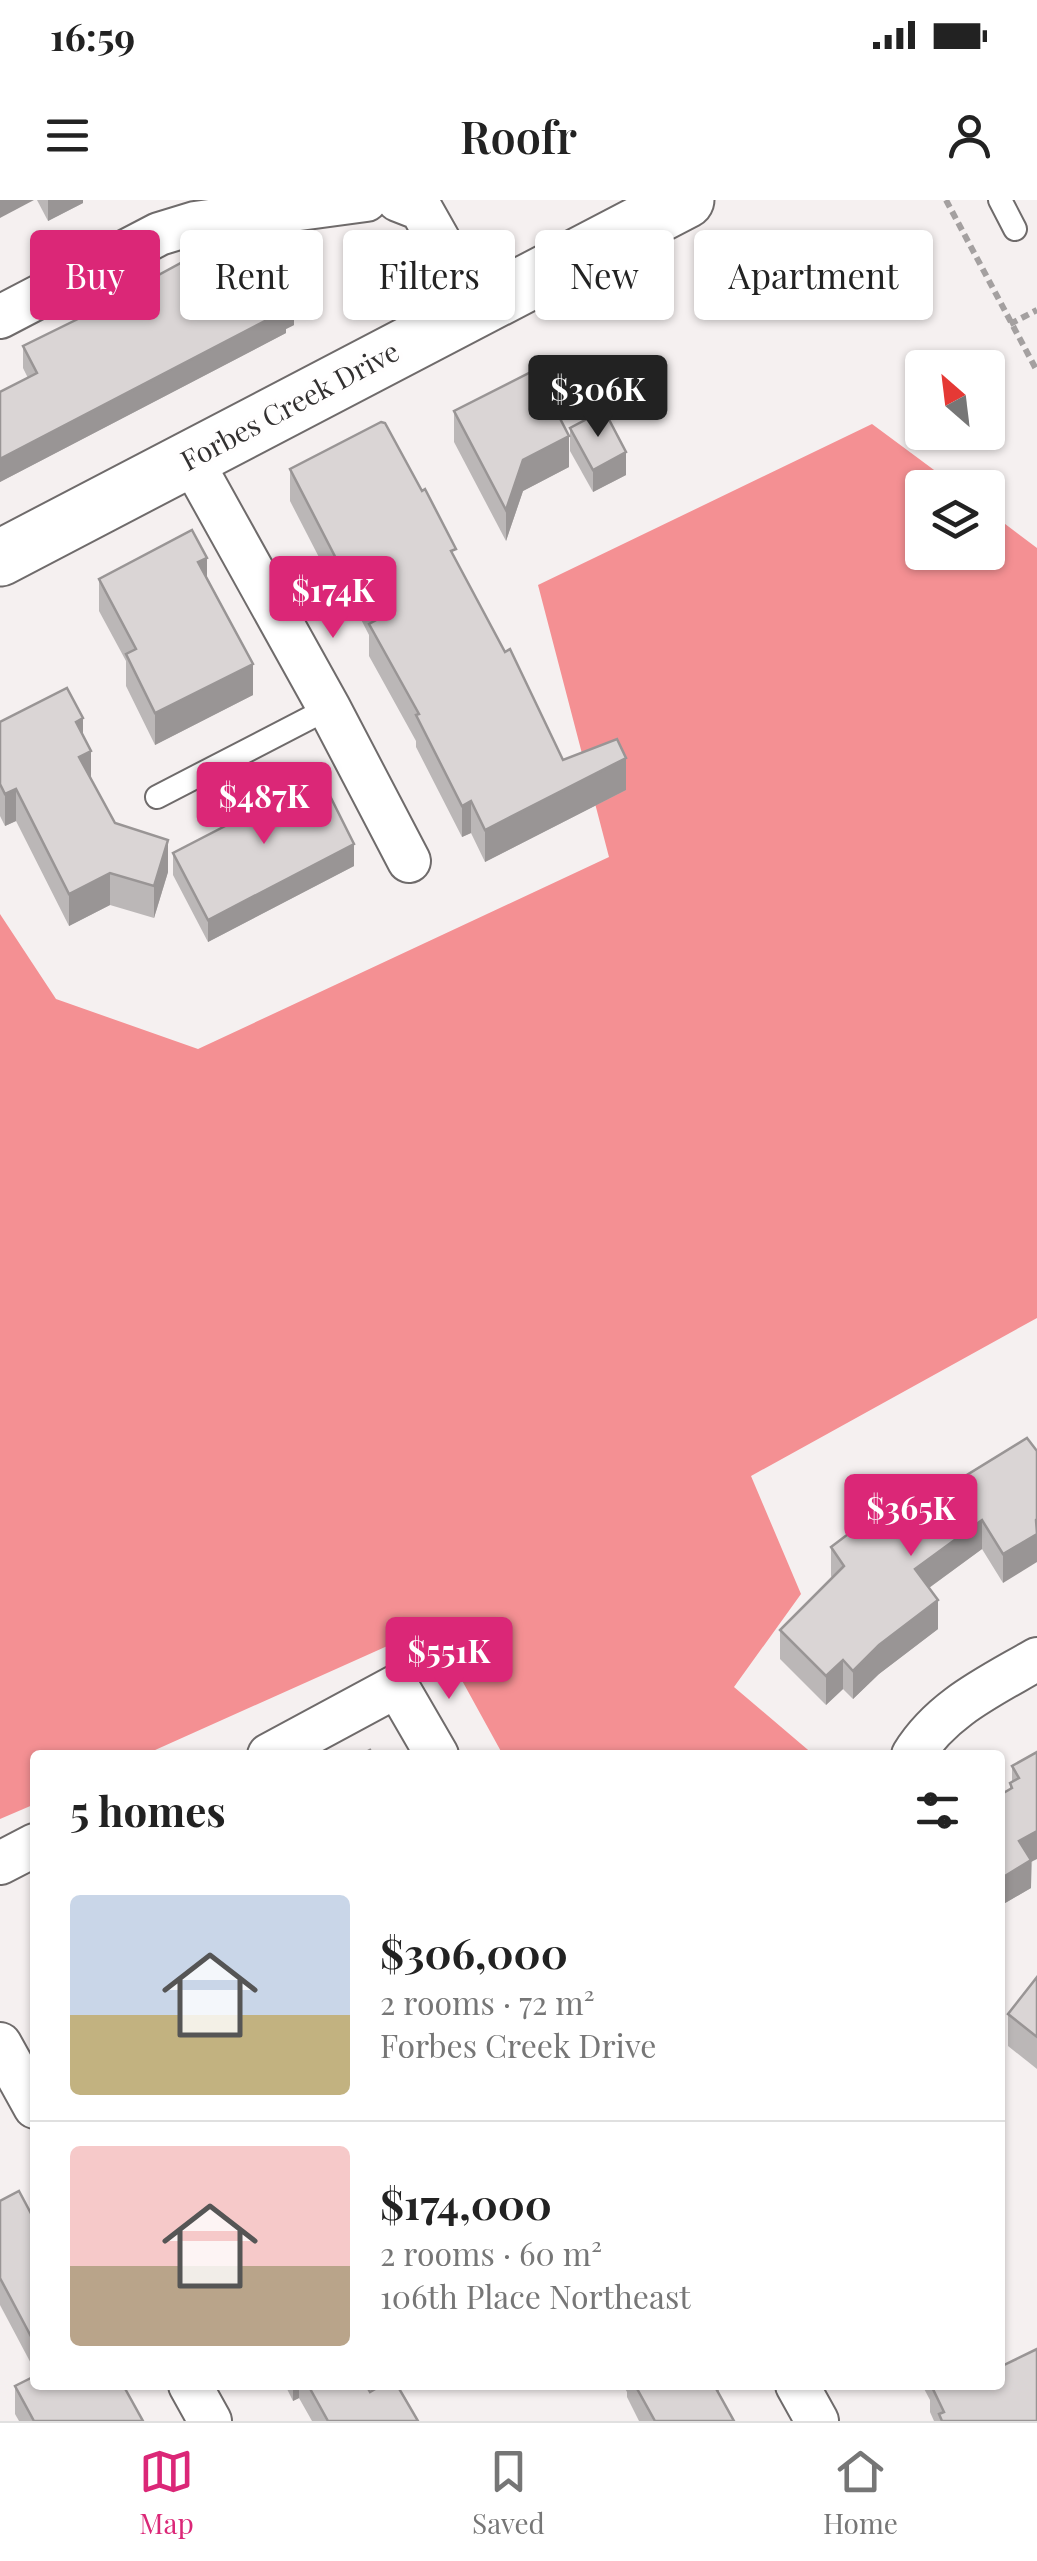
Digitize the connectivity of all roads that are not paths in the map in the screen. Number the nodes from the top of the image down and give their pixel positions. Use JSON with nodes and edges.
{"nodes":[{"id":1,"x":366,"y":200,"type":"edge"},
{"id":2,"x":398,"y":200,"type":"edge"},
{"id":3,"x":686,"y":200,"type":"edge"},
{"id":4,"x":1000,"y":200,"type":"edge"},
{"id":5,"x":1015,"y":228,"type":"dead end"},
{"id":6,"x":432,"y":230,"type":"edge"},
{"id":7,"x":515,"y":288,"type":"edge"},
{"id":8,"x":0,"y":317,"type":"edge"},
{"id":9,"x":454,"y":320,"type":"edge"},
{"id":10,"x":190,"y":458,"type":"junction"},
{"id":11,"x":0,"y":558,"type":"edge"},
{"id":12,"x":328,"y":708,"type":"junction"},
{"id":13,"x":157,"y":798,"type":"dead end"},
{"id":14,"x":409,"y":861,"type":"dead end"},
{"id":15,"x":1037,"y":1659,"type":"edge"},
{"id":16,"x":278,"y":1750,"type":"edge"},
{"id":17,"x":434,"y":1750,"type":"edge"},
{"id":18,"x":916,"y":1750,"type":"edge"},
{"id":19,"x":30,"y":1847,"type":"edge"},
{"id":20,"x":0,"y":1862,"type":"edge"},
{"id":21,"x":0,"y":2044,"type":"edge"},
{"id":22,"x":30,"y":2098,"type":"edge"},
{"id":23,"x":193,"y":2390,"type":"edge"},
{"id":24,"x":800,"y":2390,"type":"edge"},
{"id":25,"x":210,"y":2421,"type":"edge"},
{"id":26,"x":816,"y":2421,"type":"edge"}],
"edges":[{"from":1,"to":8,"type":"street"},
{"from":2,"to":6,"type":"street"},
{"from":3,"to":7,"type":"street","name":"Forbes Creek Drive"},
{"from":4,"to":5,"type":"lane"},
{"from":9,"to":10,"type":"street","name":"Forbes Creek Drive"},
{"from":10,"to":11,"type":"street","name":"Forbes Creek Drive"},
{"from":10,"to":12,"type":"street"},
{"from":12,"to":13,"type":"lane"},
{"from":12,"to":14,"type":"street"},
{"from":15,"to":18,"type":"street"},
{"from":16,"to":17,"type":"street"},
{"from":19,"to":20,"type":"street"},
{"from":21,"to":22,"type":"street"},
{"from":23,"to":25,"type":"street"},
{"from":24,"to":26,"type":"street"}]}
